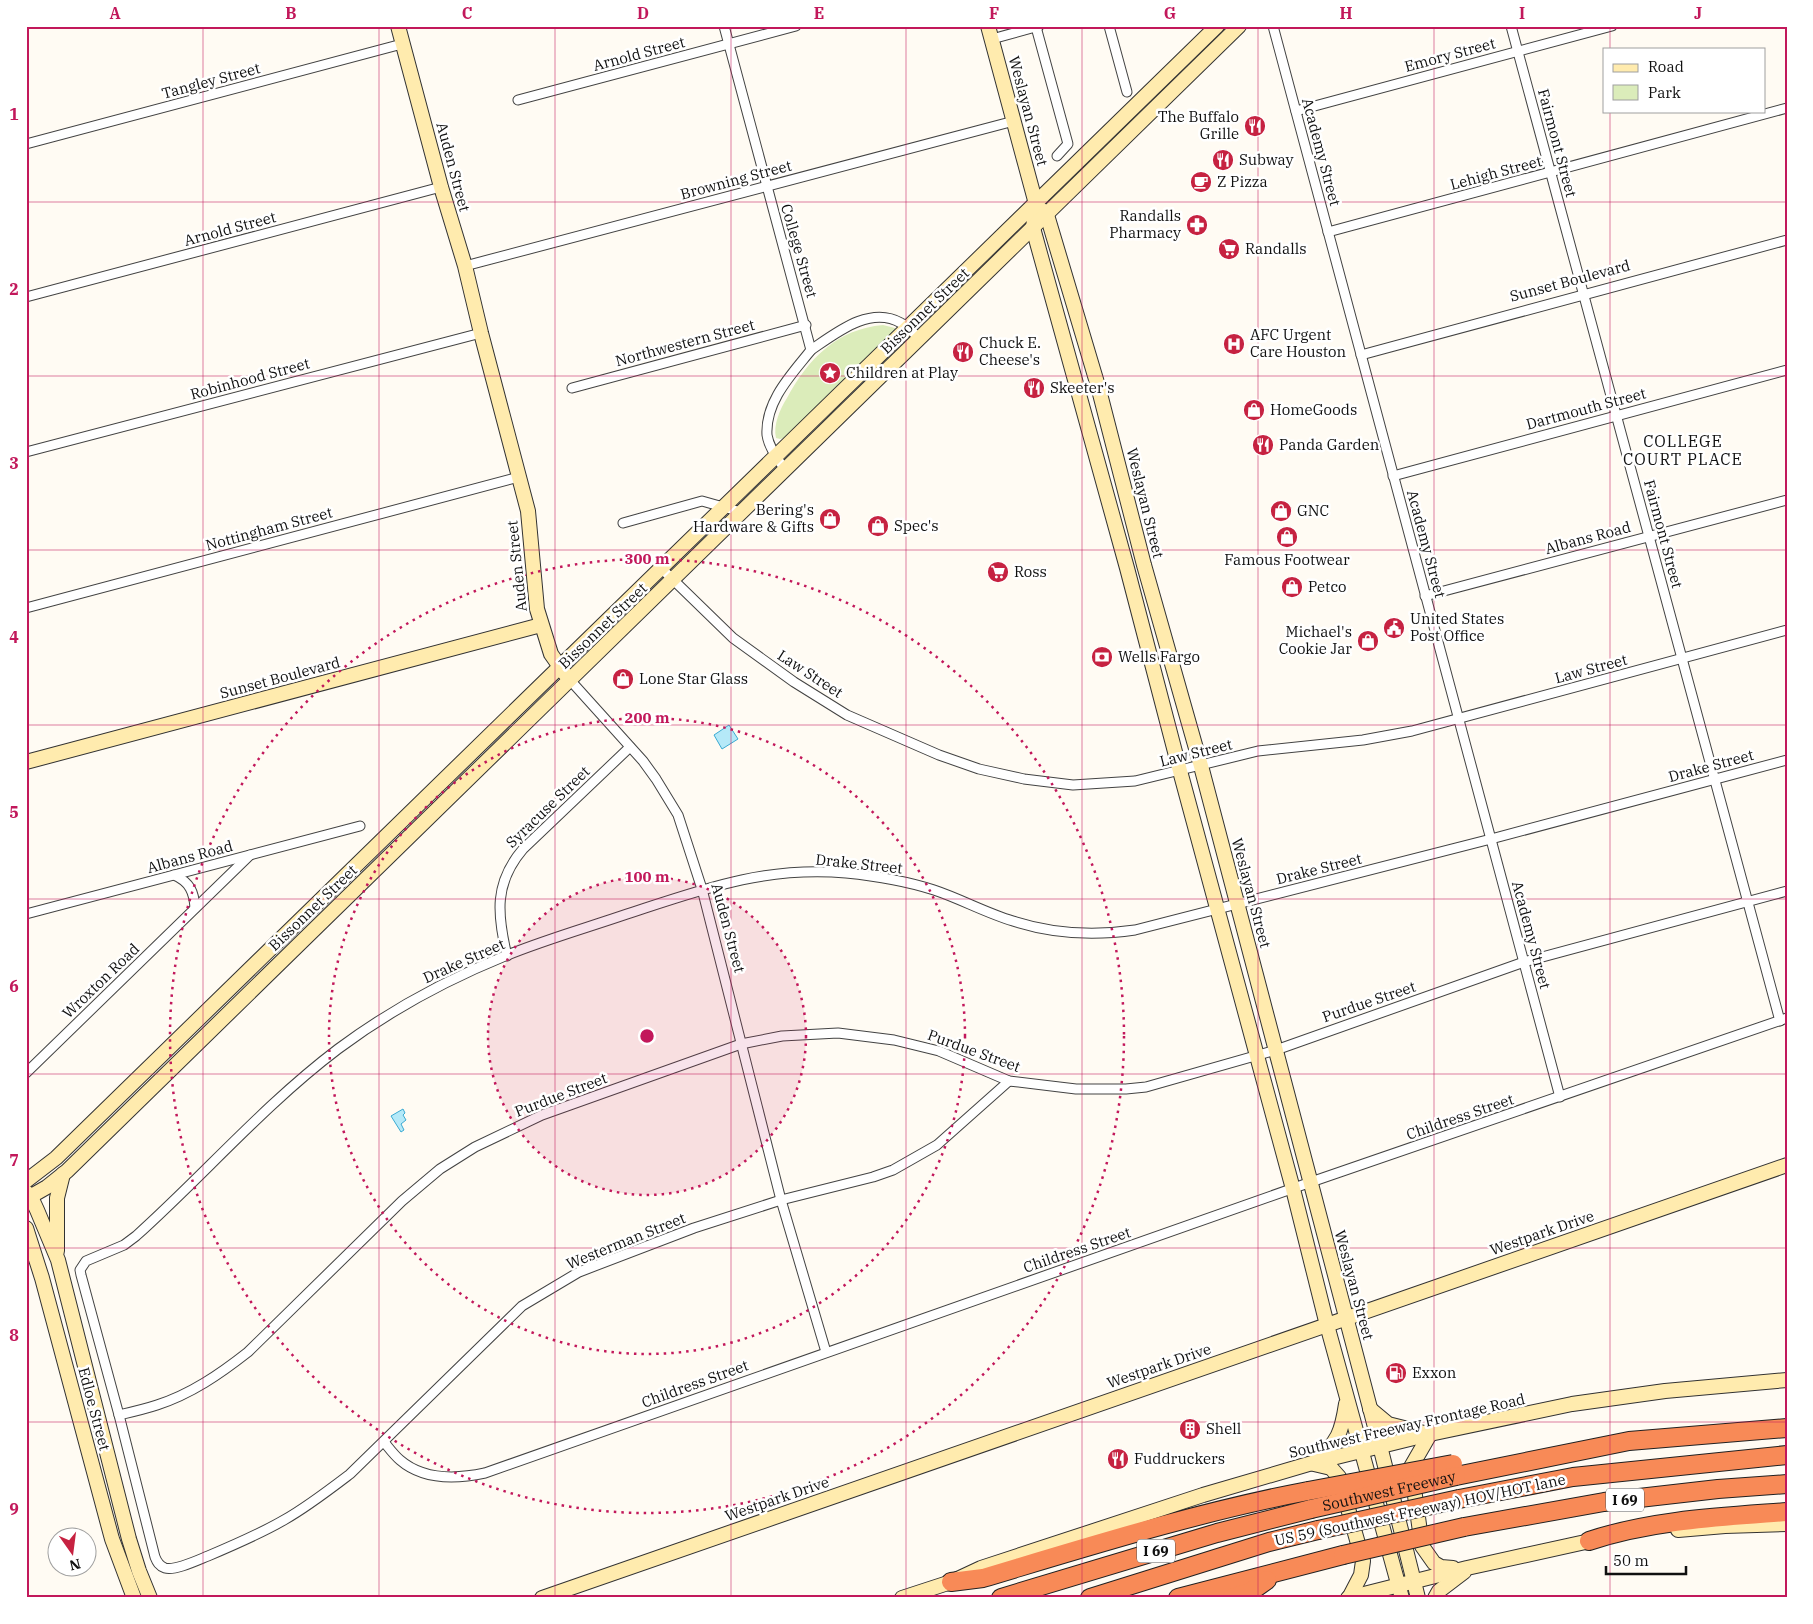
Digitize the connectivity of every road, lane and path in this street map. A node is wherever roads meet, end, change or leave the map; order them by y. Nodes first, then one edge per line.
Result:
1 (398, 26) edge
2 (724, 26) edge
3 (796, 26) edge
4 (1109, 26) edge
5 (1217, 26) edge
6 (1239, 26) edge
7 (1273, 26) edge
8 (1512, 26) edge
9 (1612, 26) edge
10 (1038, 27) edge
11 (990, 32) edge
12 (402, 44) junction
13 (729, 44) junction
14 (1518, 51) junction
15 (1127, 92) dead end
16 (518, 100) dead end
17 (1787, 108) edge
18 (1296, 111) junction
19 (1014, 121) junction
20 (26, 144) edge
21 (1057, 156) dead end
22 (1551, 172) junction
23 (767, 185) junction
24 (441, 187) junction
25 (1036, 204) junction
26 (1047, 215) junction
27 (1033, 228) junction
28 (1328, 232) junction
29 (1787, 240) edge
30 (465, 266) junction
31 (1584, 294) junction
32 (26, 298) edge
33 (806, 325) junction
34 (907, 327) junction
35 (481, 333) junction
36 (919, 339) junction
37 (811, 350) junction
38 (1361, 355) junction
39 (1787, 370) edge
40 (1098, 386) junction
41 (572, 388) dead end
42 (1078, 391) junction
43 (1617, 416) junction
44 (26, 452) edge
45 (776, 456) junction
46 (784, 470) junction
47 (1393, 476) junction
48 (519, 477) junction
49 (1787, 500) edge
50 (724, 507) junction
51 (741, 512) junction
52 (623, 523) dead end
53 (1649, 536) junction
54 (1144, 565) junction
55 (661, 568) junction
56 (1127, 568) junction
57 (672, 580) junction
58 (1426, 596) junction
59 (26, 608) edge
60 (541, 626) junction
61 (1787, 630) edge
62 (1682, 658) junction
63 (560, 666) junction
64 (570, 680) junction
65 (1458, 719) junction
66 (630, 747) junction
67 (1787, 760) edge
68 (26, 762) edge
69 (1202, 766) junction
70 (1180, 771) junction
71 (1715, 779) junction
72 (360, 826) dead end
73 (385, 837) junction
74 (1491, 839) junction
75 (397, 849) junction
76 (250, 855) junction
77 (174, 875) junction
78 (702, 889) junction
79 (1787, 891) edge
80 (1748, 901) junction
81 (1237, 904) junction
82 (195, 908) junction
83 (1218, 909) junction
84 (26, 914) edge
85 (507, 956) junction
86 (1524, 962) junction
87 (1783, 1020) edge
88 (193, 1024) junction
89 (205, 1036) junction
90 (741, 1044) junction
91 (1276, 1050) junction
92 (1257, 1055) junction
93 (26, 1073) edge
94 (1008, 1081) junction
95 (1560, 1097) junction
96 (1787, 1165) edge
97 (63, 1174) junction
98 (26, 1181) edge
99 (1311, 1182) junction
100 (1293, 1189) junction
101 (28, 1196) edge
102 (781, 1200) junction
103 (26, 1228) edge
104 (58, 1260) junction
105 (80, 1270) joint
106 (1346, 1318) junction
107 (1327, 1325) junction
108 (826, 1352) junction
109 (1787, 1380) edge
110 (1347, 1398) junction
111 (1370, 1408) junction
112 (119, 1415) junction
113 (100, 1426) junction
114 (1787, 1428) edge
115 (82, 1430) junction
116 (1430, 1434) junction
117 (384, 1442) junction
118 (1380, 1446) junction
119 (1361, 1450) junction
120 (1787, 1455) edge
121 (1312, 1463) junction
122 (1454, 1470) junction
123 (1787, 1484) edge
124 (1787, 1512) edge
125 (1787, 1524) edge
126 (112, 1539) junction
127 (1589, 1541) junction
128 (1470, 1567) junction
129 (166, 1568) joint
130 (1281, 1570) junction
131 (1414, 1580) junction
132 (951, 1582) junction
133 (1401, 1591) edge
134 (124, 1598) edge
135 (134, 1598) edge
136 (150, 1598) edge
137 (542, 1598) edge
138 (902, 1598) edge
139 (1001, 1598) edge
140 (1090, 1598) edge
141 (1178, 1598) edge
142 (1232, 1598) edge
143 (1348, 1598) edge
144 (1418, 1598) edge
145 (1436, 1598) edge

1 - 12 main road, Auden Street
2 - 13 street, College Street
3 - 13 street, Arnold Street
4 - 15 street
5 - 25 main road, Bissonnet Street
6 - 26 main road, Bissonnet Street
7 - 18 street, Academy Street
8 - 14 street, Fairmont Street
9 - 14 street, Emory Street
10 - 11 street
10 - 21 street
11 - 19 main road, Weslayan Street
12 - 20 street, Tangley Street
12 - 24 main road, Auden Street
13 - 16 street, Arnold Street
13 - 23 street, College Street
14 - 18 street, Emory Street
14 - 22 street, Fairmont Street
17 - 22 street, Lehigh Street
18 - 28 street, Academy Street
19 - 23 street, Browning Street
19 - 25 main road, Weslayan Street
22 - 28 street, Lehigh Street
22 - 31 street, Fairmont Street
23 - 30 street, Browning Street
23 - 33 street, College Street
24 - 30 main road, Auden Street
24 - 32 street, Arnold Street
25 - 26 main road, Weslayan Street
25 - 27 main road, Weslayan Street
25 - 34 main road, Bissonnet Street
26 - 27 main road, Bissonnet Street
26 - 40 main road, Weslayan Street
27 - 36 main road, Bissonnet Street
27 - 42 main road, Weslayan Street
28 - 38 street, Academy Street
29 - 31 street, Sunset Boulevard
30 - 35 main road, Auden Street
31 - 38 street, Sunset Boulevard
31 - 43 street, Fairmont Street
33 - 37 street, College Street
33 - 41 street, Northwestern Street
34 - 36 street
34 - 37 street
34 - 45 main road, Bissonnet Street
35 - 44 street, Robinhood Street
35 - 48 main road, Auden Street
36 - 46 main road, Bissonnet Street
37 - 45 street
38 - 47 street, Academy Street
39 - 43 street, Dartmouth Street
40 - 42 main road
40 - 54 main road, Weslayan Street
42 - 56 main road, Weslayan Street
43 - 47 street, Dartmouth Street
43 - 53 street, Fairmont Street
45 - 46 street
45 - 50 main road, Bissonnet Street
46 - 51 main road, Bissonnet Street
47 - 58 street, Academy Street
48 - 59 street, Nottingham Street
48 - 60 main road, Auden Street
49 - 53 street, Albans Road
50 - 51 street
50 - 52 street
50 - 55 main road, Bissonnet Street
51 - 57 main road, Bissonnet Street
53 - 58 street, Albans Road
53 - 62 street, Fairmont Street
54 - 56 main road
54 - 69 main road, Weslayan Street
55 - 57 street, Law Street
55 - 63 main road, Bissonnet Street
56 - 70 main road, Weslayan Street
57 - 64 main road, Bissonnet Street
57 - 70 street, Law Street
58 - 65 street, Academy Street
60 - 63 main road, Auden Street
60 - 68 main road, Sunset Boulevard
61 - 62 street, Law Street
62 - 65 street, Law Street
62 - 71 street, Fairmont Street
63 - 64 main road, Auden Street
63 - 73 main road, Bissonnet Street
64 - 66 street, Auden Street
64 - 75 main road, Bissonnet Street
65 - 69 street, Law Street
65 - 74 street, Academy Street
66 - 78 street, Auden Street
66 - 85 street, Syracuse Street
67 - 71 street, Drake Street
69 - 70 street, Law Street
69 - 81 main road, Weslayan Street
70 - 83 main road, Weslayan Street
71 - 74 street, Drake Street
71 - 80 street, Fairmont Street
72 - 76 street, Albans Road
73 - 75 main road
73 - 88 main road, Bissonnet Street
74 - 81 street, Drake Street
74 - 86 street, Academy Street
75 - 89 main road, Bissonnet Street
76 - 77 street, Albans Road
76 - 82 street, Wroxton Road
77 - 82 street
77 - 84 street, Albans Road
78 - 83 street, Drake Street
78 - 85 street, Drake Street
78 - 90 street, Auden Street
79 - 80 street, Purdue Street
80 - 86 street, Purdue Street
80 - 87 street, Fairmont Street
81 - 83 street, Drake Street
81 - 91 main road, Weslayan Street
82 - 93 street, Wroxton Road
83 - 92 main road, Weslayan Street
85 - 105 street, Drake Street
86 - 91 street, Purdue Street
86 - 95 street, Academy Street
87 - 95 street, Childress Street
88 - 89 main road
88 - 98 main road, Bissonnet Street
89 - 97 main road, Bissonnet Street
90 - 94 street, Purdue Street
90 - 102 street, Auden Street
90 - 112 street, Purdue Street
91 - 92 street, Purdue Street
91 - 99 main road, Weslayan Street
92 - 94 street, Purdue Street
92 - 100 main road, Weslayan Street
94 - 102 street, Westerman Street
95 - 99 street, Childress Street
96 - 106 main road, Westpark Drive
97 - 101 main road, Bissonnet Street
97 - 104 main road, Edloe Street
99 - 100 street, Childress Street
99 - 106 main road, Weslayan Street
100 - 107 main road, Weslayan Street
100 - 108 street, Childress Street
101 - 104 main road, Edloe Street
102 - 108 street, Auden Street
102 - 117 street, Westerman Street
103 - 115 main road, Edloe Street
104 - 113 main road, Edloe Street
105 - 112 street, Edloe Street
106 - 107 main road, Westpark Drive
106 - 111 main road, Weslayan Street
107 - 110 main road, Weslayan Street
107 - 137 main road, Westpark Drive
108 - 117 street, Childress Street
109 - 116 main road, Southwest Freeway Frontage Road
110 - 119 main road, Weslayan Street
110 - 121 main road
111 - 116 main road
111 - 118 main road, Weslayan Street
112 - 129 street, Edloe Street
113 - 115 main road
113 - 136 main road, Edloe Street
114 - 122 highway
115 - 126 main road, Edloe Street
116 - 118 main road, Southwest Freeway Frontage Road
116 - 128 main road
117 - 129 street, Westerman Street
118 - 119 main road, Southwest Freeway Frontage Road
118 - 131 main road, Weslayan Street
119 - 121 main road, Southwest Freeway Frontage Road
119 - 133 main road, Weslayan Street
120 - 140 highway, US 59 (Southwest Freeway) HOV/HOT lane, bridge
121 - 132 main road, Southwest Freeway Frontage Road
121 - 143 main road
122 - 132 highway, bridge
122 - 139 highway, Southwest Freeway / I 69, bridge
123 - 130 highway, I 69, bridge
124 - 127 highway
125 - 127 main road
126 - 134 main road
126 - 135 main road, Edloe Street
127 - 128 main road
128 - 131 main road
128 - 145 main road
130 - 141 highway, I 69
130 - 142 highway
131 - 133 main road
131 - 144 main road, Weslayan Street
132 - 138 main road, Southwest Freeway Frontage Road
133 - 143 main road

